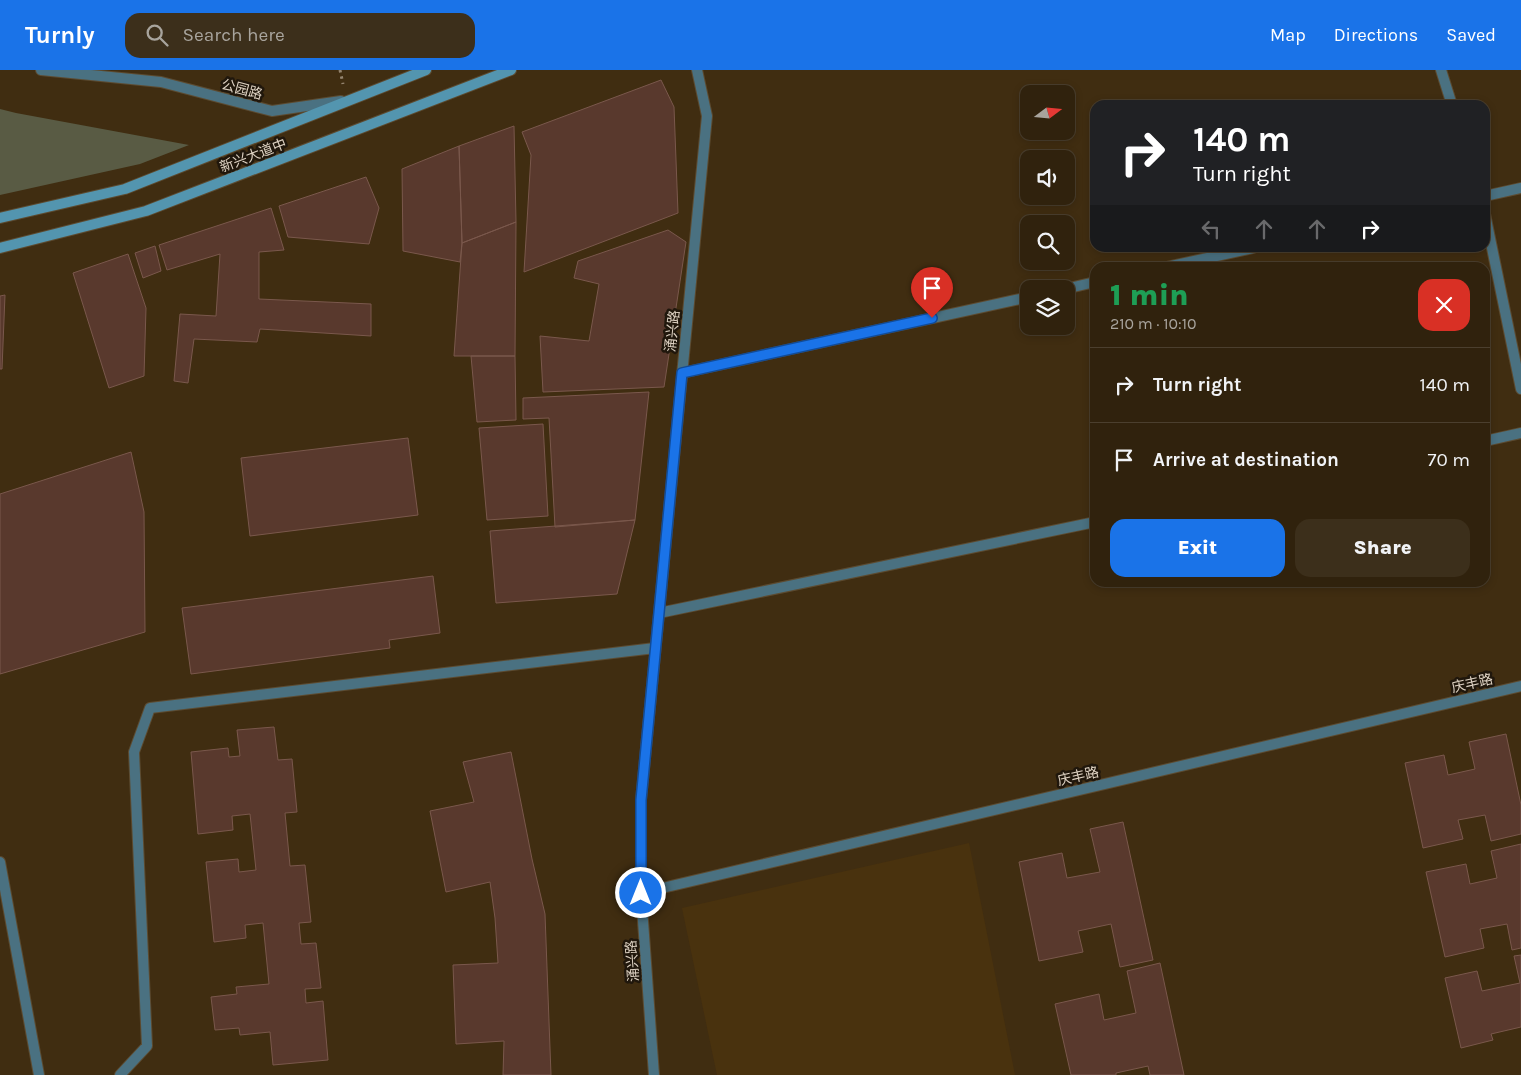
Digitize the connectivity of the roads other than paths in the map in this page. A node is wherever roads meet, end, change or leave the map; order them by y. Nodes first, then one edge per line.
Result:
1 (41, 70) edge
2 (426, 70) edge
3 (511, 70) edge
4 (697, 70) edge
5 (1441, 70) edge
6 (347, 100) junction
7 (1450, 100) edge
8 (1521, 188) edge
9 (1490, 195) edge
10 (0, 218) edge
11 (1490, 238) edge
12 (0, 248) edge
13 (1235, 252) edge
14 (1189, 262) edge
15 (1090, 283) edge
16 (1075, 287) edge
17 (1020, 299) edge
18 (682, 373) junction
19 (1521, 389) edge
20 (1521, 433) edge
21 (1490, 440) edge
22 (1090, 523) edge
23 (658, 613) junction
24 (656, 648) junction
25 (1521, 686) edge
26 (0, 862) edge
27 (641, 893) junction
28 (39, 1075) edge
29 (120, 1075) edge
30 (654, 1075) edge

1 - 6 street, 公园路
2 - 6 main road, 新兴大道中
3 - 12 main road, 新兴大道中
4 - 18 street, 涌兴路
5 - 7 street
6 - 10 main road, 新兴大道中
8 - 9 street
11 - 19 street
13 - 14 street
15 - 16 street
17 - 18 street
18 - 23 street, 涌兴路
20 - 21 street
22 - 23 street
23 - 24 street, 涌兴路
24 - 27 street, 涌兴路
24 - 29 street
25 - 27 street, 庆丰路
26 - 28 street
27 - 30 street, 涌兴路

